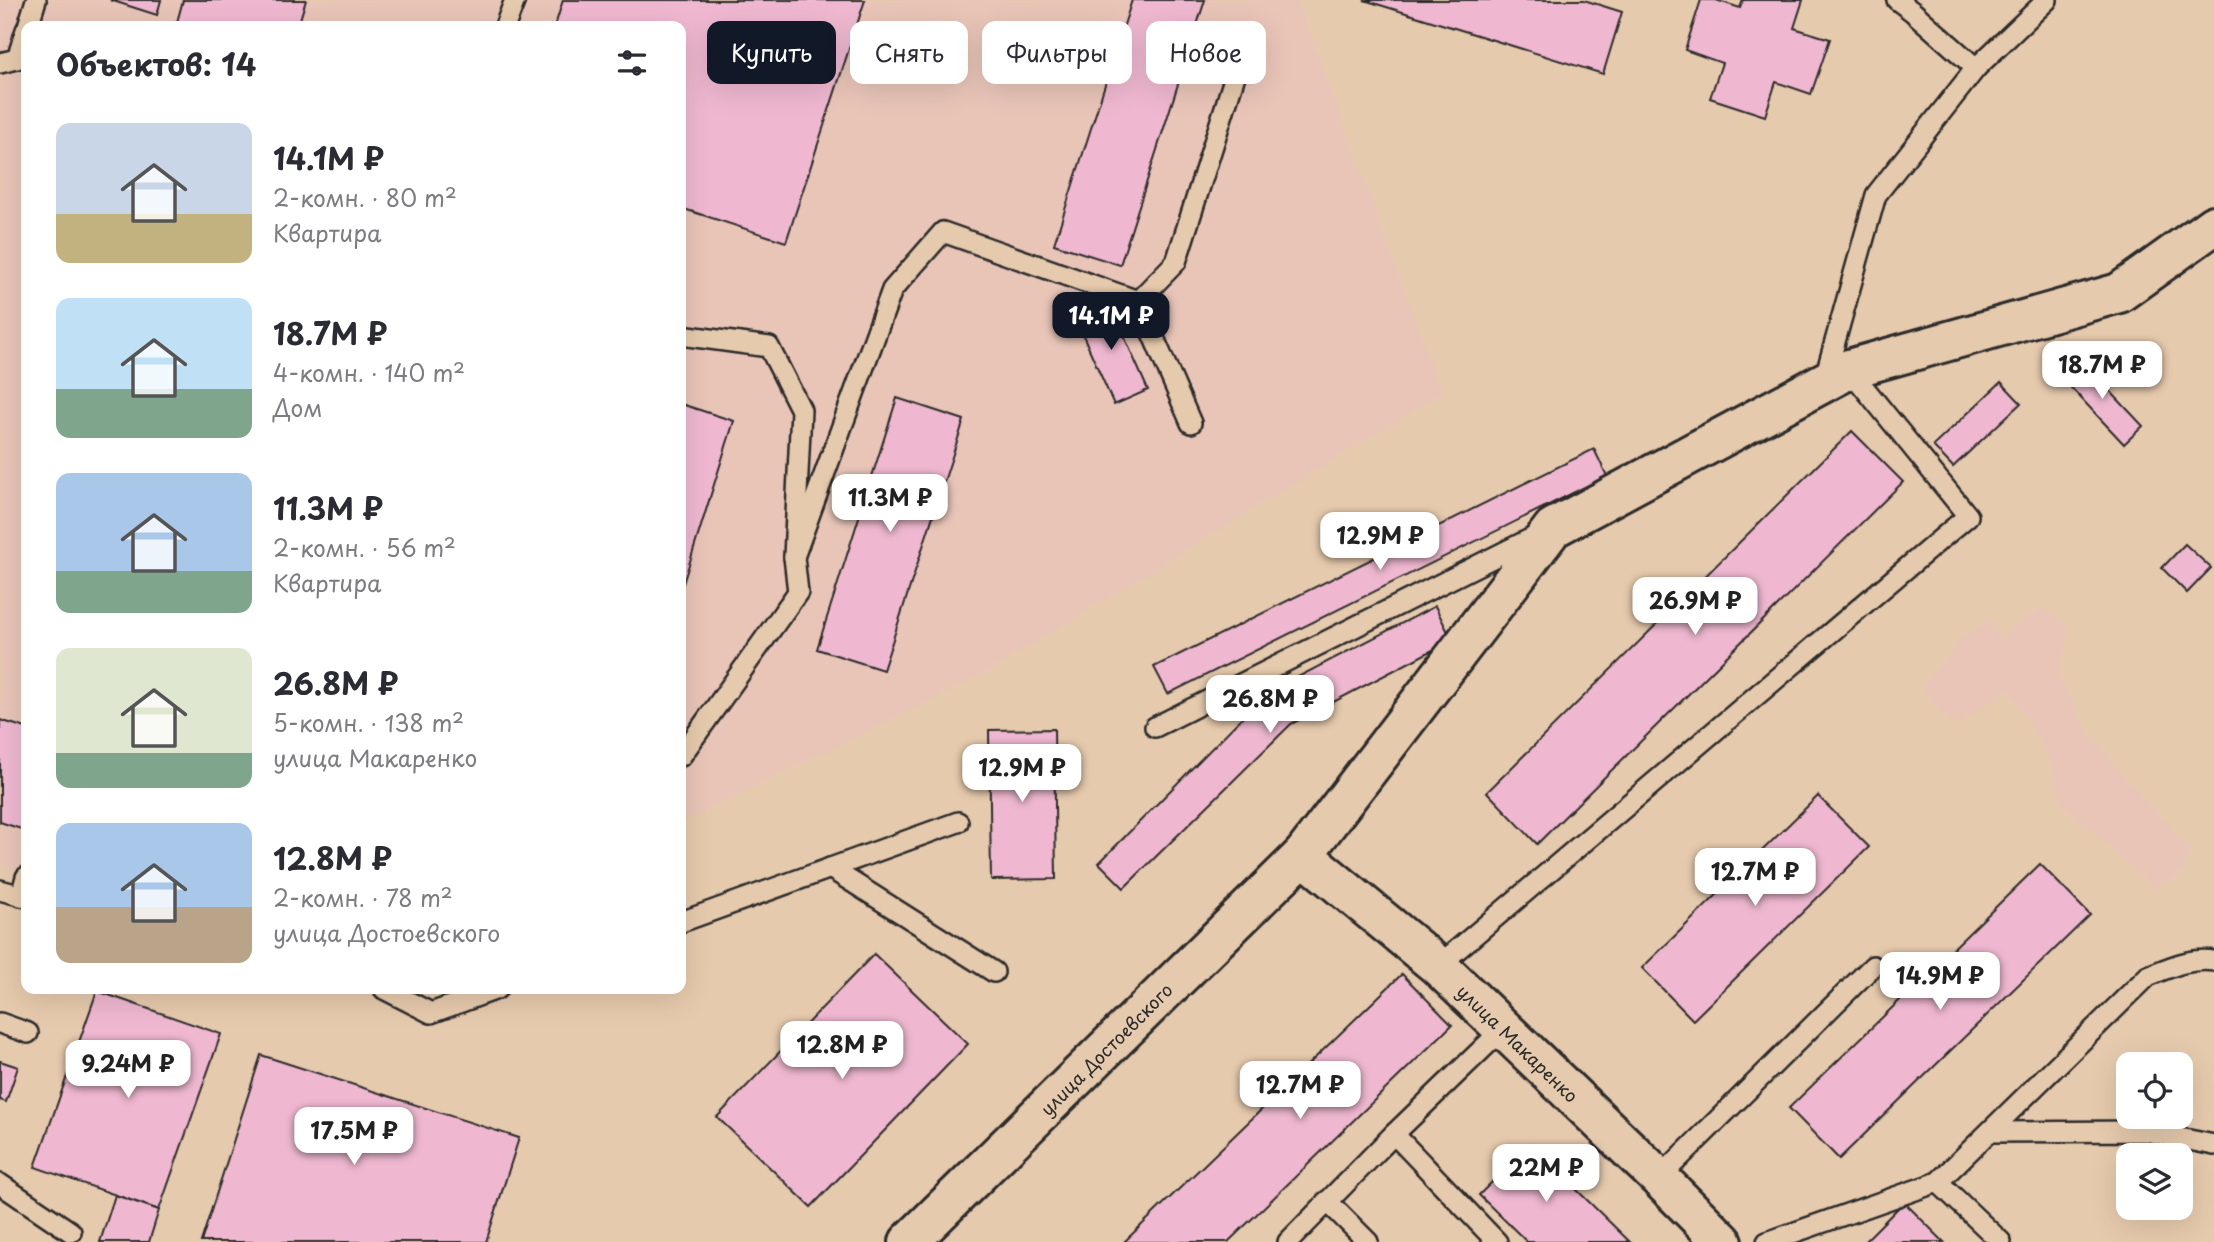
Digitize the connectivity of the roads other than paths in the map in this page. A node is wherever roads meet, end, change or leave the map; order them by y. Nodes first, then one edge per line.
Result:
1 (36, 0) edge
2 (514, 0) edge
3 (1897, 0) edge
4 (2047, 0) edge
5 (29, 21) edge
6 (507, 21) edge
7 (21, 47) edge
8 (0, 63) edge
9 (1976, 68) junction
10 (1232, 84) edge
11 (2214, 225) edge
12 (1138, 301) junction
13 (686, 336) edge
14 (1837, 375) junction
15 (1191, 423) dead end
16 (1553, 527) junction
17 (794, 557) junction
18 (1155, 727) dead end
19 (686, 749) edge
20 (958, 822) dead end
21 (1303, 856) junction
22 (831, 868) junction
23 (0, 890) edge
24 (21, 890) edge
25 (686, 920) edge
26 (2214, 961) edge
27 (1438, 966) junction
28 (1873, 966) dead end
29 (993, 972) dead end
30 (394, 994) edge
31 (483, 994) edge
32 (0, 1023) edge
33 (1503, 1029) junction
34 (28, 1033) dead end
35 (1990, 1132) junction
36 (1394, 1134) junction
37 (2214, 1145) edge
38 (1659, 1178) junction
39 (1938, 1182) junction
40 (0, 1184) edge
41 (1328, 1201) junction
42 (71, 1232) dead end
43 (909, 1242) edge
44 (1288, 1242) edge
45 (1368, 1242) edge
46 (1497, 1242) edge
47 (1723, 1242) edge
48 (1767, 1242) edge
49 (2001, 1242) edge

1 - 5 lane
2 - 6 lane
3 - 9 lane
4 - 9 lane
7 - 8 lane
9 - 14 lane
10 - 12 lane
11 - 14 street
12 - 15 lane
12 - 17 lane
13 - 17 lane
14 - 16 street
14 - 27 lane
16 - 18 lane
16 - 21 street, улица Достоевского
17 - 19 lane
20 - 22 lane
21 - 27 street, улица Макаренко
21 - 43 street, улица Достоевского
22 - 25 lane
22 - 29 lane
23 - 24 lane
26 - 35 lane
27 - 33 street, улица Макаренко
28 - 38 lane
30 - 31 lane
32 - 34 lane
33 - 36 lane
33 - 38 street, улица Макаренко
35 - 37 lane
35 - 39 lane
36 - 41 lane
36 - 46 lane
38 - 47 street, улица Макаренко
39 - 48 lane
39 - 49 lane
40 - 42 lane
41 - 44 lane
41 - 45 lane

